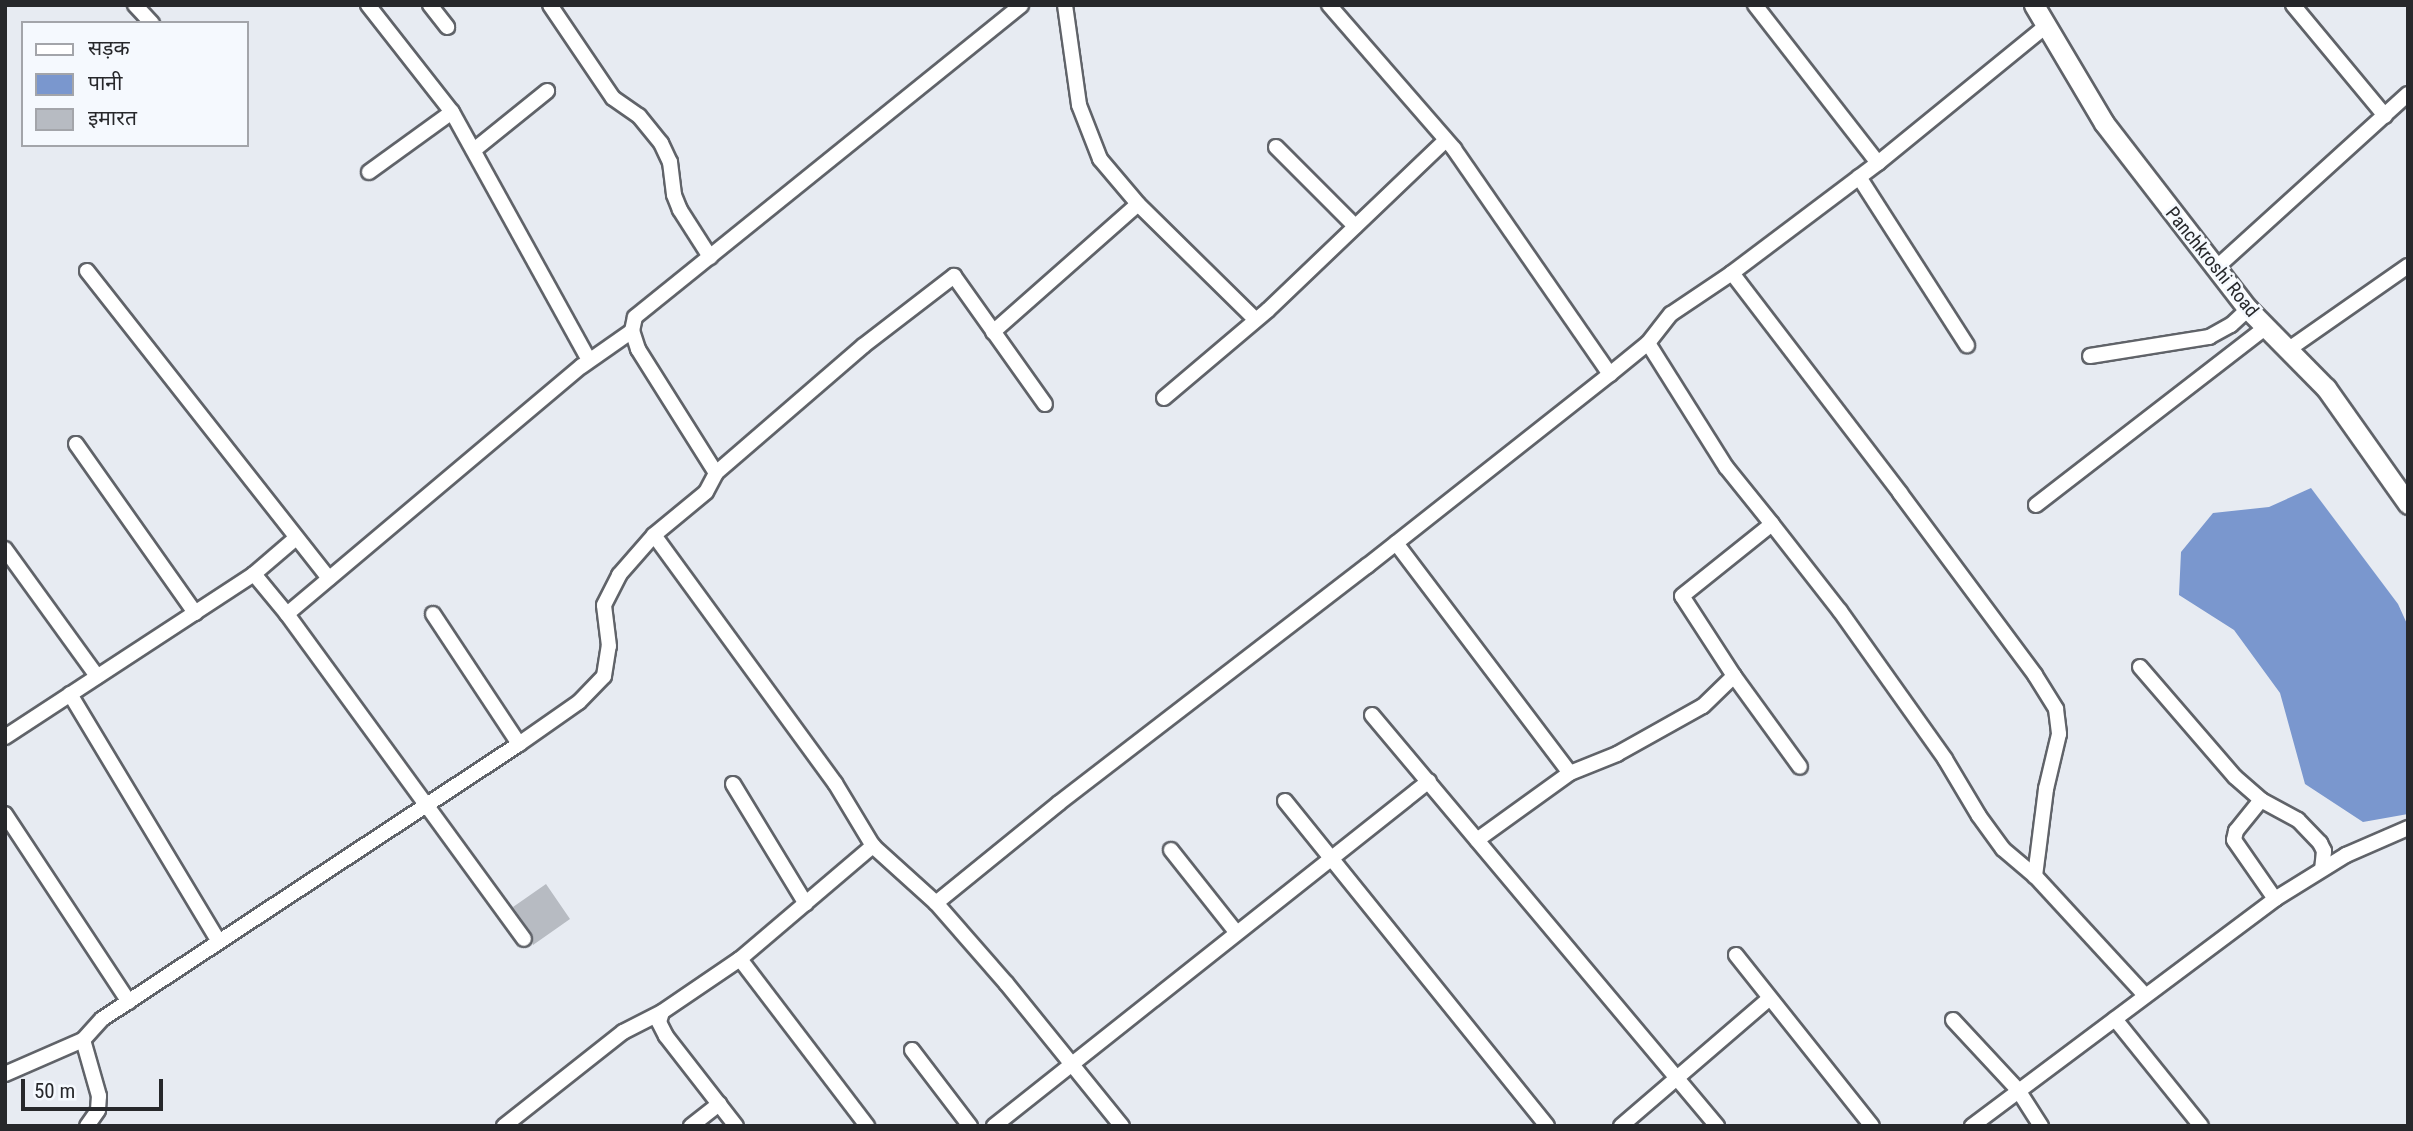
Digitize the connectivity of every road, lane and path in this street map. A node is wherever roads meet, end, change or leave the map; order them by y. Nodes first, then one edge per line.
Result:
1 (135, 5) edge
2 (368, 5) edge
3 (429, 5) edge
4 (550, 5) edge
5 (1021, 5) edge
6 (1065, 5) edge
7 (1329, 5) edge
8 (1755, 5) edge
9 (2034, 5) edge
10 (2293, 5) edge
11 (150, 21) edge
12 (2046, 26) junction
13 (447, 27) dead end
14 (547, 91) dead end
15 (2408, 94) edge
16 (452, 112) junction
17 (2385, 116) junction
18 (1446, 140) junction
19 (1276, 148) dead end
20 (474, 150) junction
21 (1878, 163) junction
22 (369, 172) dead end
23 (1858, 177) junction
24 (1138, 204) junction
25 (1355, 226) junction
26 (710, 257) junction
27 (2216, 268) junction
28 (87, 271) dead end
29 (2406, 271) edge
30 (1732, 272) junction
31 (2248, 309) junction
32 (1256, 320) junction
33 (2265, 328) junction
34 (632, 331) junction
35 (993, 332) junction
36 (1648, 343) junction
37 (1967, 345) dead end
38 (2289, 349) junction
39 (2090, 356) dead end
40 (589, 360) junction
41 (1610, 374) junction
42 (1164, 398) dead end
43 (1045, 404) dead end
44 (76, 444) dead end
45 (716, 473) junction
46 (2408, 504) edge
47 (2036, 505) dead end
48 (1772, 524) junction
49 (654, 535) junction
50 (296, 538) junction
51 (1396, 543) junction
52 (8, 558) edge
53 (254, 574) junction
54 (329, 578) junction
55 (195, 613) junction
56 (287, 614) junction
57 (433, 614) dead end
58 (2140, 667) dead end
59 (1734, 676) junction
60 (97, 677) junction
61 (70, 694) junction
62 (1372, 715) dead end
63 (5, 737) edge
64 (519, 744) junction
65 (1800, 767) dead end
66 (1570, 773) junction
67 (1429, 781) junction
68 (733, 784) dead end
69 (2261, 800) junction
70 (1285, 802) dead end
71 (428, 806) junction
72 (5, 814) edge
73 (2408, 828) edge
74 (1477, 840) junction
75 (873, 846) junction
76 (1171, 850) dead end
77 (1330, 856) junction
78 (2322, 869) junction
79 (2035, 876) junction
80 (2275, 899) junction
81 (936, 903) junction
82 (806, 904) junction
83 (1236, 932) junction
84 (524, 939) dead end
85 (219, 942) junction
86 (1735, 955) dead end
87 (740, 959) junction
88 (2144, 995) junction
89 (1770, 998) junction
90 (129, 1002) junction
91 (662, 1012) junction
92 (2115, 1018) junction
93 (1953, 1020) dead end
94 (83, 1040) junction
95 (912, 1051) dead end
96 (1072, 1064) junction
97 (5, 1074) edge
98 (1678, 1079) junction
99 (2018, 1090) junction
100 (719, 1104) junction
101 (87, 1126) edge
102 (504, 1126) edge
103 (691, 1126) edge
104 (736, 1126) edge
105 (867, 1126) edge
106 (970, 1126) edge
107 (994, 1126) edge
108 (1122, 1126) edge
109 (1547, 1126) edge
110 (1621, 1126) edge
111 (1717, 1126) edge
112 (1872, 1126) edge
113 (1972, 1126) edge
114 (2041, 1126) edge
115 (2201, 1126) edge

1 - 11 street
2 - 16 street
3 - 13 street
4 - 26 street
5 - 26 street
6 - 24 street
7 - 18 street
8 - 21 street
9 - 12 street, Panchkroshi Road
10 - 17 street
12 - 21 street
12 - 27 street, Panchkroshi Road
14 - 20 street
15 - 17 street
16 - 20 street
16 - 22 street
17 - 27 street
18 - 25 street
18 - 41 street
19 - 25 street
20 - 40 street
21 - 23 street
23 - 30 street
23 - 37 street
24 - 32 street
24 - 35 street
25 - 32 street
26 - 34 street
27 - 31 street, Panchkroshi Road
28 - 50 street
29 - 38 street
30 - 36 street
30 - 79 street
31 - 33 street, Panchkroshi Road
31 - 39 street
32 - 42 street
33 - 38 street, Panchkroshi Road
33 - 47 street
34 - 40 street
34 - 45 street
35 - 43 street
35 - 45 street
36 - 41 street
36 - 48 street
38 - 46 street, Panchkroshi Road
40 - 54 street
41 - 51 street
44 - 55 street
45 - 49 street
48 - 59 street
48 - 79 street
49 - 64 street
49 - 75 street
50 - 53 street
50 - 54 street
51 - 66 street
51 - 81 street
52 - 60 street
53 - 55 street
53 - 56 street
54 - 56 street
55 - 60 street
56 - 71 street
57 - 64 street
58 - 69 street
59 - 65 street
59 - 66 street
60 - 61 street
61 - 63 street
61 - 85 street
62 - 67 street
64 - 71 street
66 - 74 street
67 - 74 street
67 - 77 street
68 - 82 street
69 - 78 street
69 - 80 street
70 - 77 street
71 - 84 street
71 - 85 street
72 - 90 street
73 - 78 street
74 - 98 street
75 - 81 street
75 - 82 street
76 - 83 street
77 - 83 street
77 - 109 street
78 - 80 street
79 - 88 street
80 - 88 street
81 - 96 street
82 - 87 street
83 - 96 street
85 - 90 street
86 - 89 street
87 - 91 street
87 - 105 street
88 - 92 street
89 - 98 street
89 - 112 street
90 - 94 street
91 - 100 street
91 - 102 street
92 - 99 street
92 - 115 street
93 - 99 street
94 - 97 street
94 - 101 street
95 - 106 street
96 - 107 street
96 - 108 street
98 - 110 street
98 - 111 street
99 - 113 street
99 - 114 street
100 - 103 street
100 - 104 street

